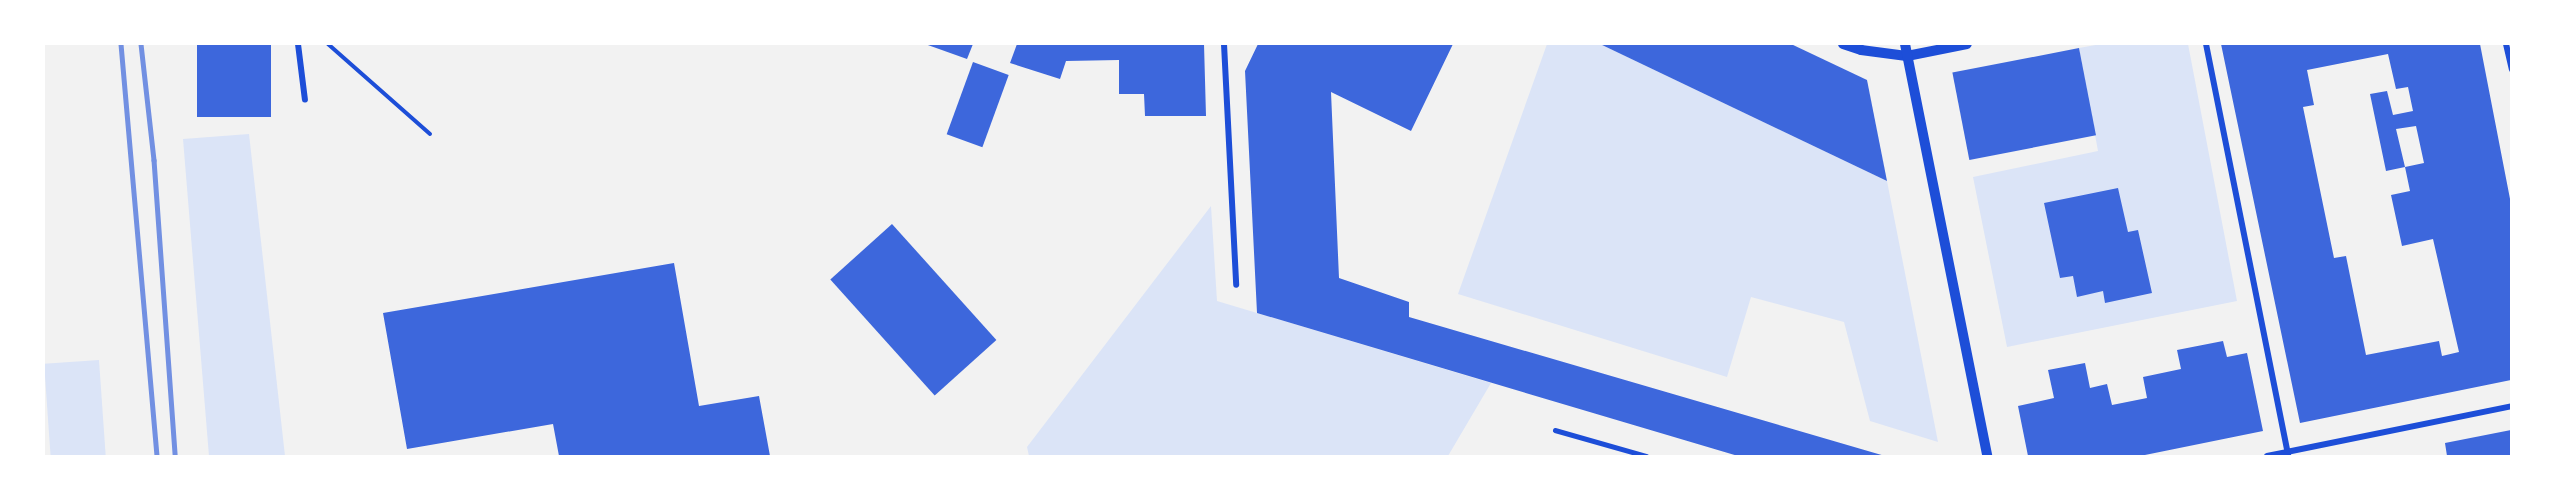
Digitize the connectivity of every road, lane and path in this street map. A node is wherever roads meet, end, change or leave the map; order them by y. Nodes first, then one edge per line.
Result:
1 (298, 44) edge
2 (328, 44) edge
3 (1224, 44) edge
4 (1844, 44) edge
5 (1905, 44) edge
6 (1967, 44) edge
7 (2206, 44) edge
8 (2506, 44) edge
9 (1907, 56) junction
10 (2511, 69) edge
11 (305, 100) dead end
12 (430, 134) dead end
13 (1236, 285) dead end
14 (2511, 406) edge
15 (1555, 430) dead end
16 (2288, 454) edge
17 (1646, 456) edge
18 (1987, 456) edge
19 (2267, 456) edge

1 - 11 street
2 - 12 path
3 - 13 street
4 - 9 street
5 - 9 street
6 - 9 street
7 - 16 street
8 - 10 street
9 - 18 street
14 - 16 street
15 - 17 lane
16 - 19 street

